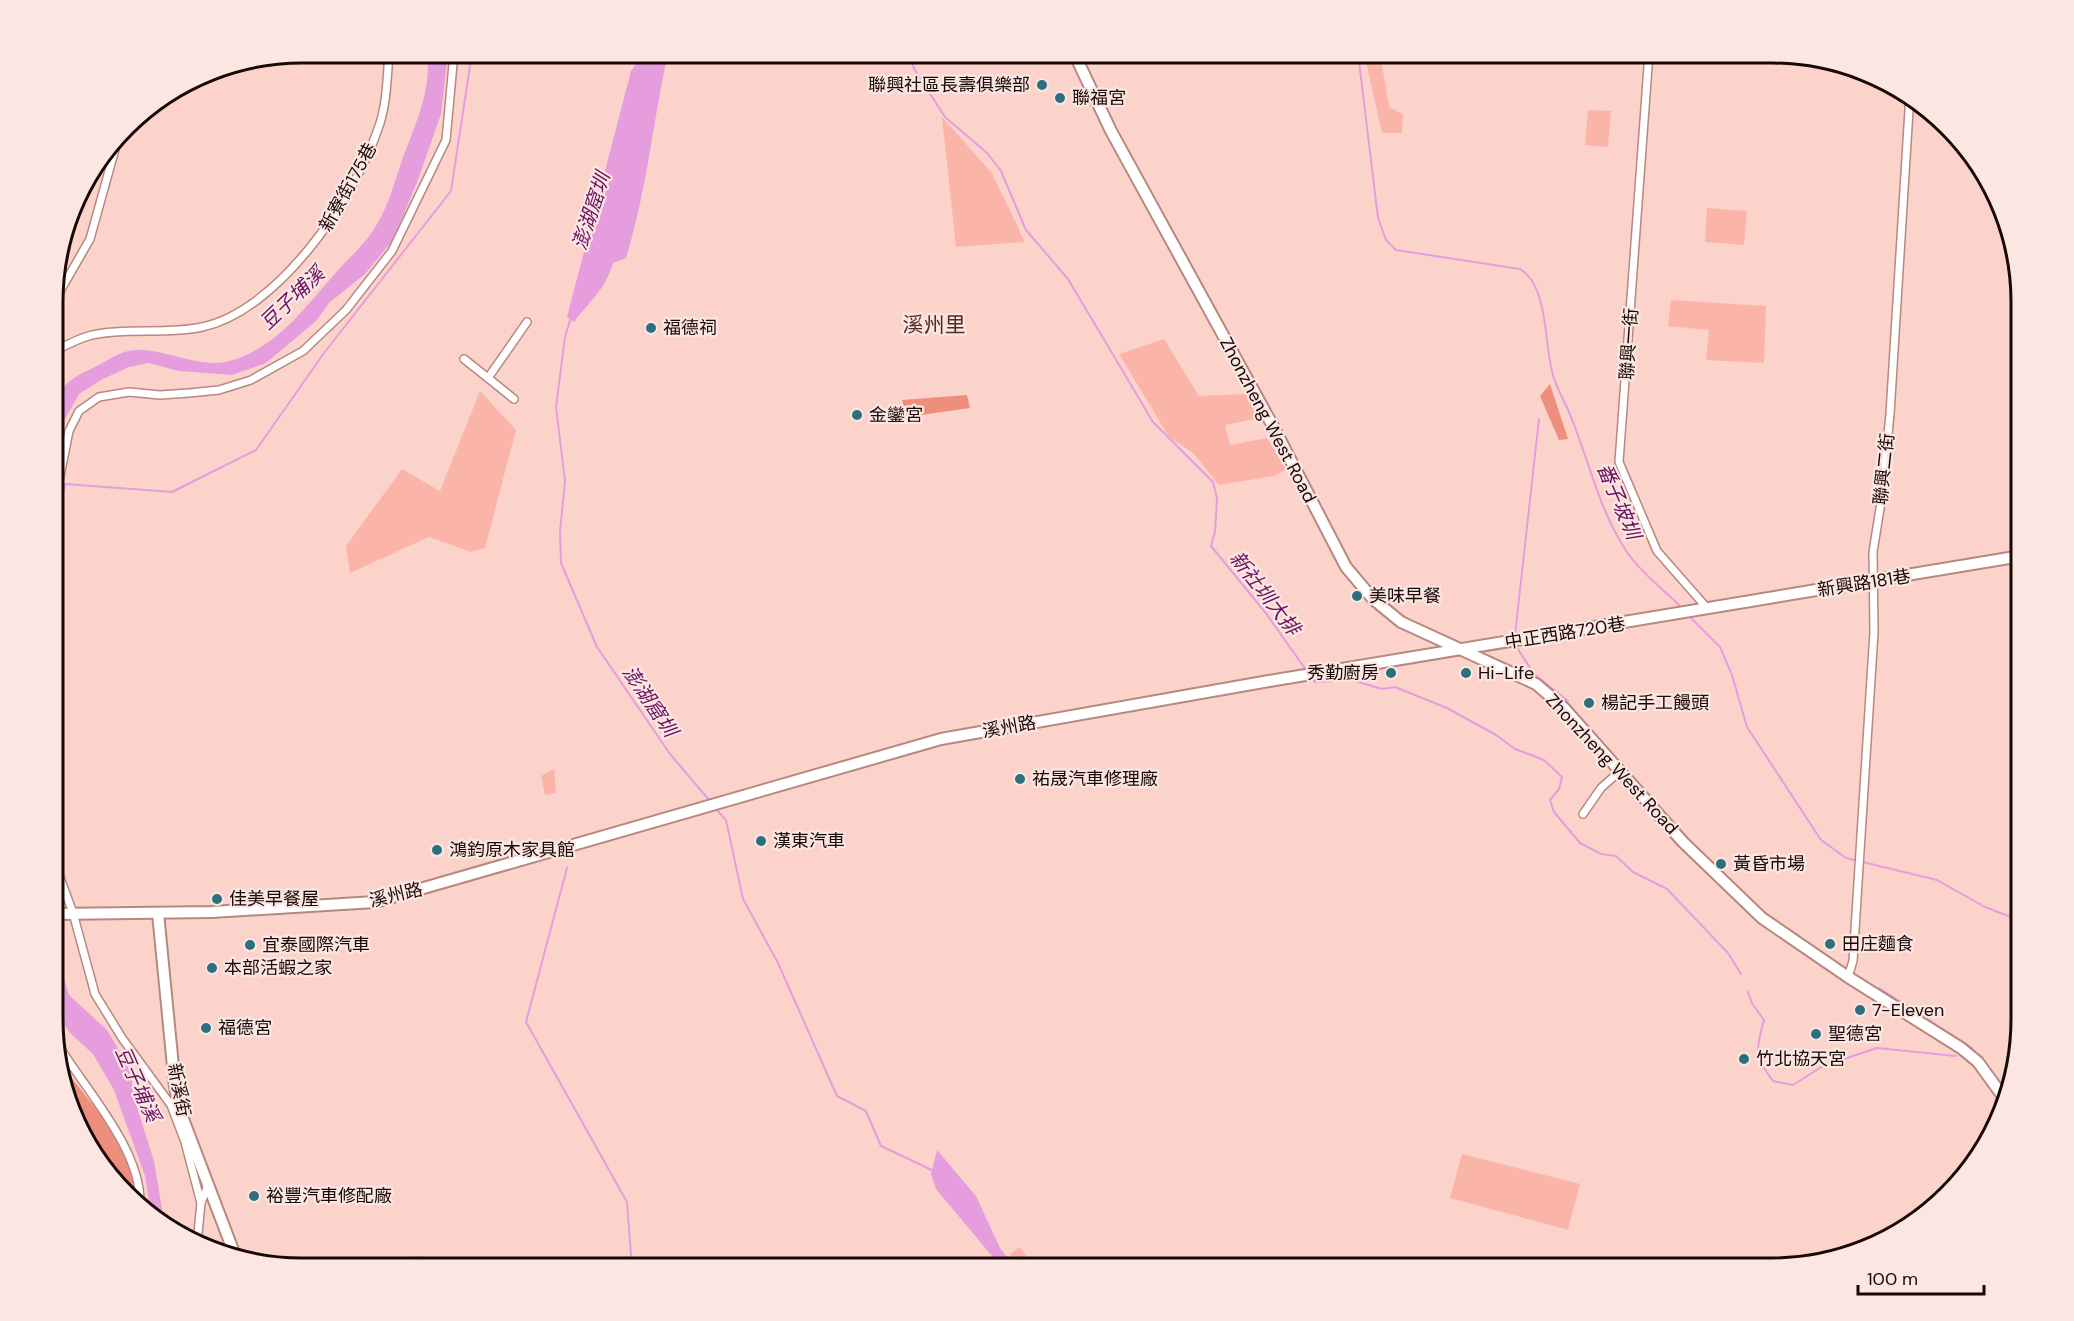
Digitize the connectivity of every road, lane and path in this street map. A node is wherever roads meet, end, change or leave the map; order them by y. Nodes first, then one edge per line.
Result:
1 (388, 63) edge
2 (453, 63) edge
3 (1079, 63) edge
4 (1648, 63) edge
5 (1909, 106) edge
6 (113, 155) edge
7 (64, 286) edge
8 (527, 322) dead end
9 (63, 348) edge
10 (464, 359) dead end
11 (488, 378) junction
12 (514, 399) dead end
13 (63, 461) edge
14 (2011, 558) edge
15 (1875, 581) junction
16 (1707, 608) junction
17 (1670, 616) joint
18 (1461, 650) junction
19 (1620, 771) junction
20 (1583, 814) dead end
21 (63, 886) edge
22 (73, 913) junction
23 (158, 913) junction
24 (63, 914) edge
25 (1848, 977) junction
26 (67, 1060) edge
27 (1999, 1092) edge
28 (175, 1108) junction
29 (208, 1185) junction
30 (138, 1193) edge
31 (201, 1203) junction
32 (198, 1234) edge
33 (232, 1247) edge

1 - 9 street, 新寮街175巷
2 - 13 street
3 - 18 street, Zhonzheng West Road
4 - 16 street, 聯興一街
5 - 15 street, 聯興二街
6 - 7 street
8 - 11 street
10 - 11 street
11 - 12 street
14 - 15 street, 新興路181巷
15 - 16 street, 新興路181巷
15 - 25 street, 聯興二街
16 - 17 street, 新興路181巷
17 - 18 street, 中正西路720巷
18 - 19 street, Zhonzheng West Road
18 - 23 street, 溪州路
19 - 20 street
19 - 25 street, Zhonzheng West Road
21 - 22 street
22 - 23 street, 溪州路
22 - 24 street, 溪州路
22 - 28 street
23 - 28 street, 新溪街
25 - 27 street, Zhonzheng West Road
26 - 30 street
28 - 29 street, 新溪街
28 - 31 street
29 - 31 street
29 - 33 street, 新溪街
31 - 32 street

